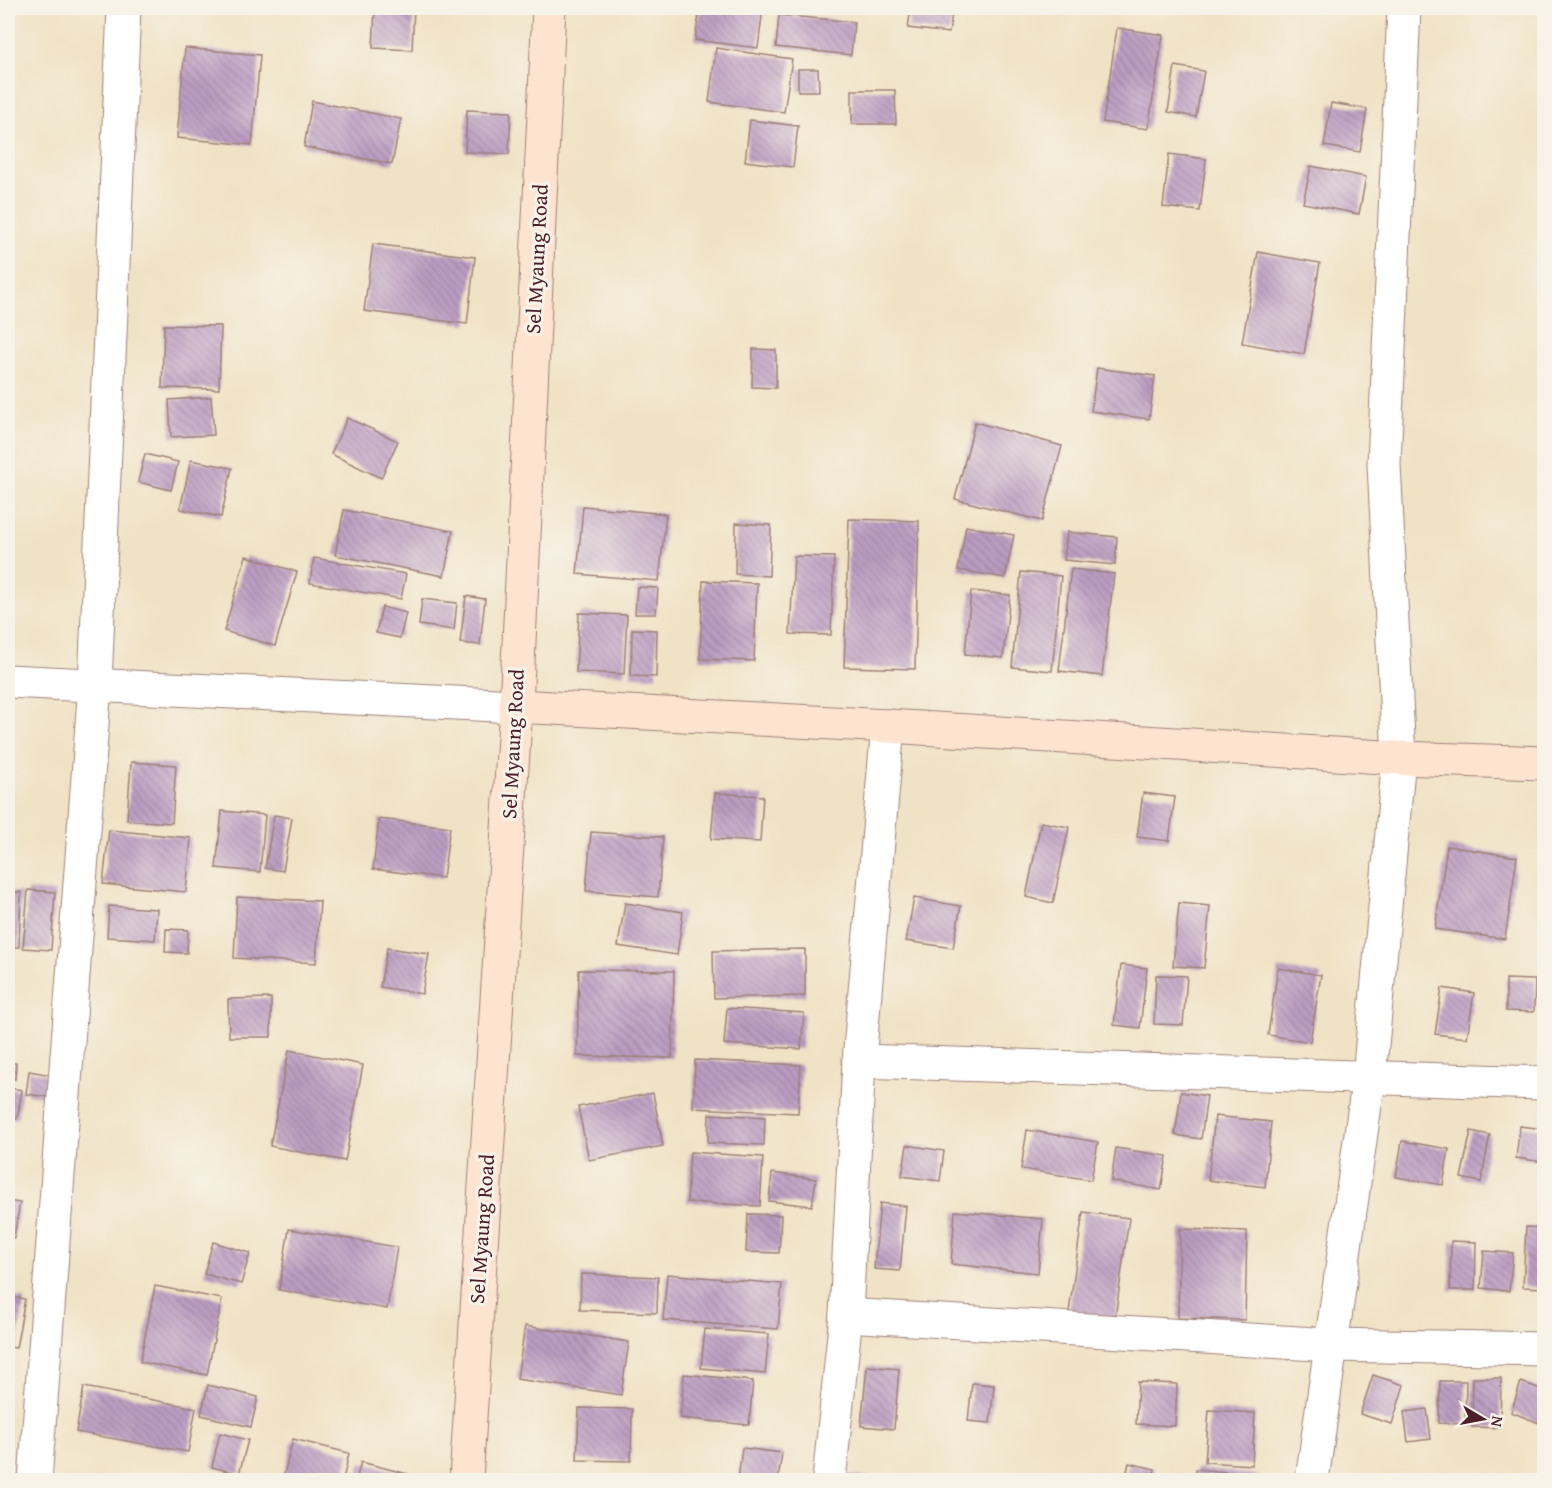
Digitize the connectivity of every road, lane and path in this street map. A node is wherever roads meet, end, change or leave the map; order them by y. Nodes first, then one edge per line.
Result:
1 (124, 8) edge
2 (549, 8) edge
3 (1404, 8) edge
4 (8, 681) edge
5 (94, 684) junction
6 (516, 706) junction
7 (888, 726) junction
8 (1399, 759) junction
9 (1545, 763) edge
10 (859, 1061) junction
11 (1369, 1077) junction
12 (1545, 1083) edge
13 (846, 1315) junction
14 (1331, 1344) junction
15 (1545, 1349) edge
16 (35, 1480) edge
17 (466, 1480) edge
18 (829, 1480) edge
19 (1312, 1480) edge

1 - 5 street
2 - 6 main road, Sel Myaung Road
3 - 8 street
4 - 5 street
5 - 6 street
5 - 16 street
6 - 7 main road
6 - 17 main road, Sel Myaung Road
7 - 8 main road
7 - 10 street
8 - 9 main road
8 - 11 street
10 - 11 street
10 - 13 street
11 - 12 street
11 - 14 street
13 - 14 street
13 - 18 street
14 - 15 street
14 - 19 street

